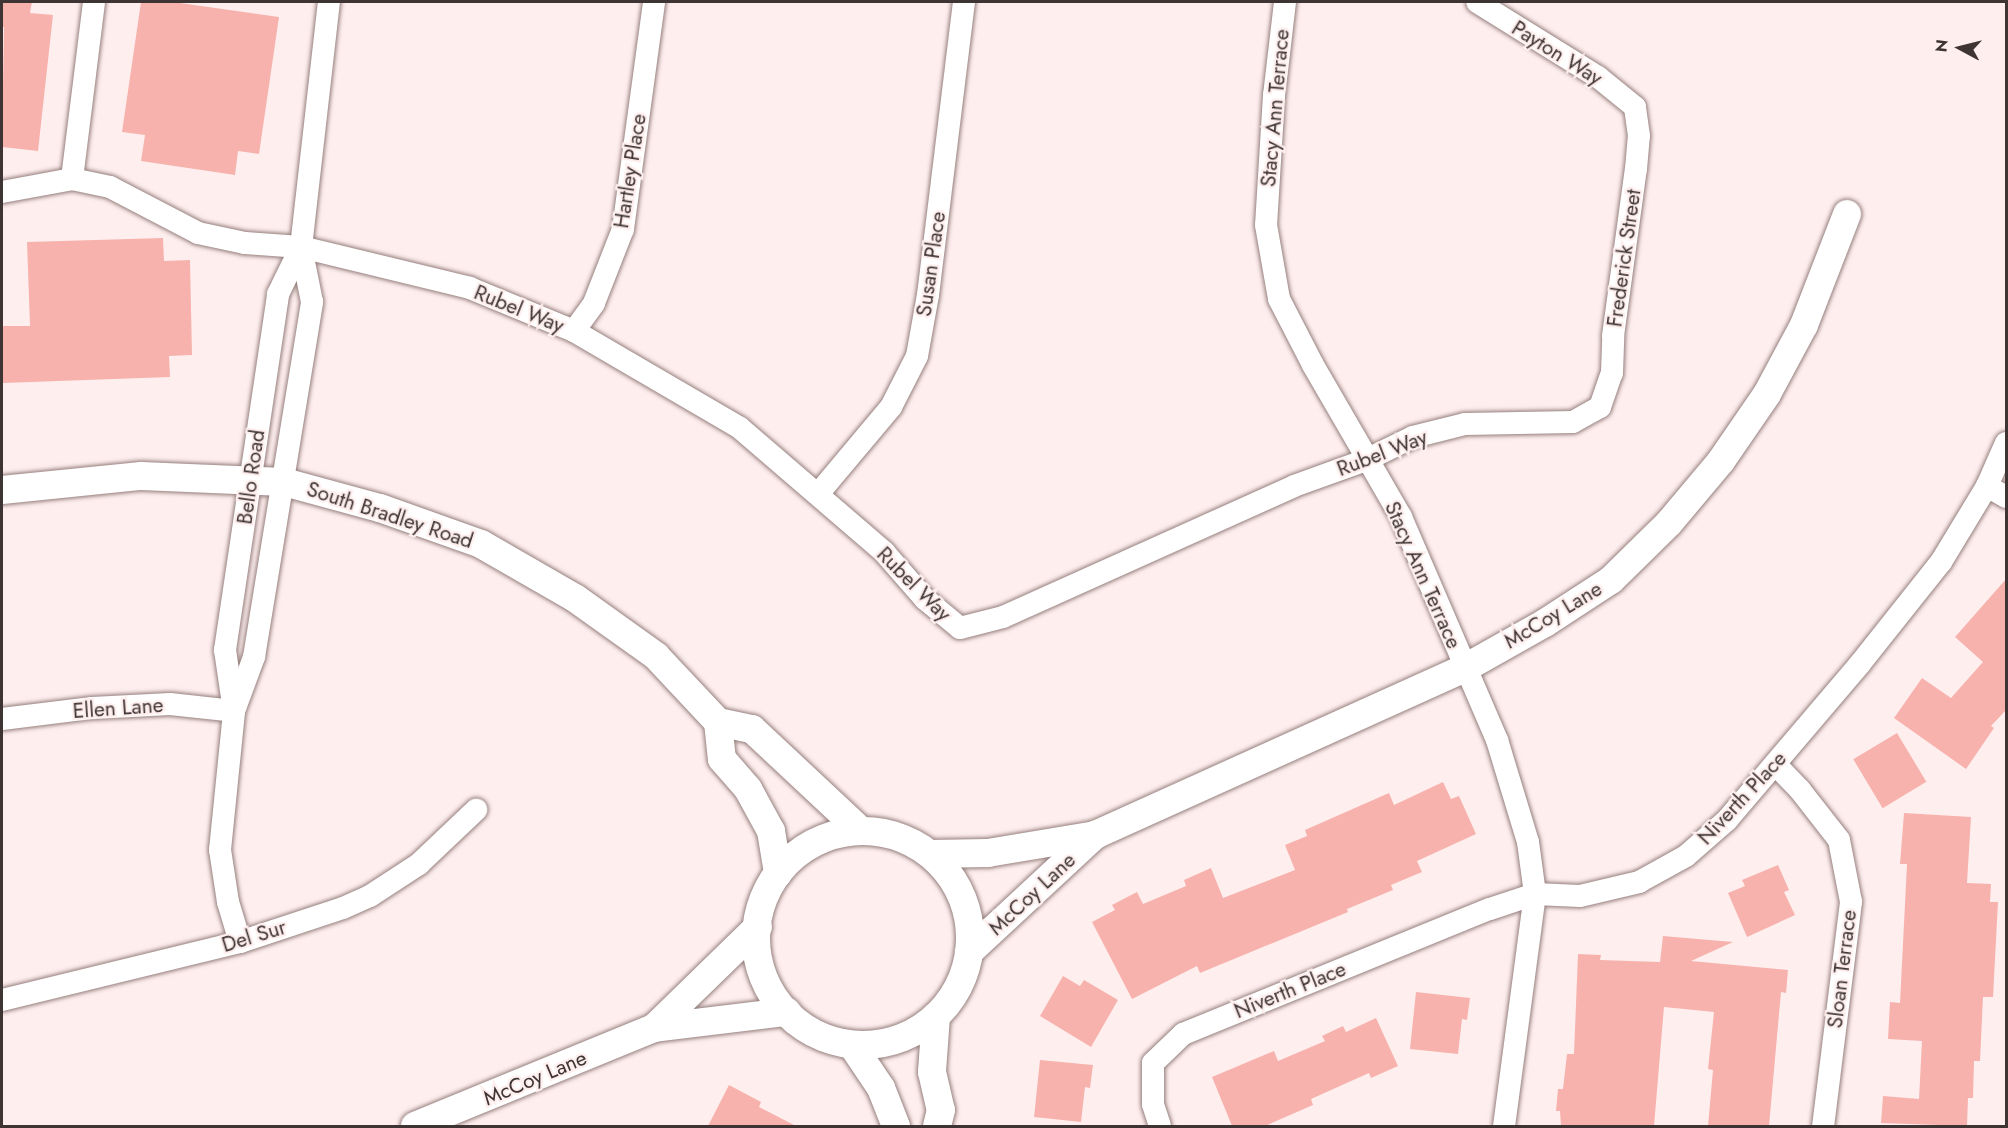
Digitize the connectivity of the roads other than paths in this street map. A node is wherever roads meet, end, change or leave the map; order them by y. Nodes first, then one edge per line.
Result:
1 (94, 2) edge
2 (329, 2) edge
3 (654, 2) edge
4 (964, 2) edge
5 (1285, 2) edge
6 (1477, 2) edge
7 (1635, 107) joint
8 (72, 178) junction
9 (2, 192) edge
10 (1847, 214) dead end
11 (301, 247) junction
12 (574, 331) junction
13 (1600, 408) joint
14 (2007, 443) edge
15 (1366, 459) junction
16 (251, 480) junction
17 (284, 482) junction
18 (2, 490) edge
19 (1997, 492) edge
20 (818, 494) junction
21 (1465, 668) junction
22 (234, 711) junction
23 (2, 719) edge
24 (718, 722) junction
25 (1775, 764) junction
26 (476, 810) dead end
27 (861, 831) junction
28 (1095, 835) junction
29 (930, 855) junction
30 (778, 873) junction
31 (1535, 894) junction
32 (758, 927) junction
33 (240, 942) junction
34 (969, 952) junction
35 (2, 1000) edge
36 (787, 1012) junction
37 (936, 1016) junction
38 (654, 1028) junction
39 (852, 1045) junction
40 (415, 1126) edge
41 (896, 1126) edge
42 (937, 1126) edge
43 (1160, 1126) edge
44 (1504, 1126) edge
45 (1823, 1126) edge

1 - 8 street
2 - 11 street, Bello Road
3 - 12 street, Hartley Place
4 - 20 street, Susan Place
5 - 15 street, Stacy Ann Terrace
6 - 7 street, Payton Way
7 - 13 street, Frederick Street
8 - 9 street
8 - 11 street, Rubel Way
10 - 21 street, McCoy Lane
11 - 12 street, Rubel Way
11 - 16 street, Bello Road
11 - 17 street, Bello Road
12 - 20 street, Rubel Way
13 - 15 street, Rubel Way
14 - 19 street, Niverth Place
15 - 20 street, Rubel Way
15 - 21 street, Stacy Ann Terrace
16 - 17 street, South Bradley Road
16 - 18 street, South Bradley Road
16 - 22 street, Bello Road
17 - 22 street, Bello Road
17 - 24 street, South Bradley Road
19 - 25 street, Niverth Place
21 - 28 street, McCoy Lane
21 - 31 street, Stacy Ann Terrace
22 - 23 street, Ellen Lane
22 - 33 street, Bello Road
24 - 27 street
24 - 30 street
25 - 31 street, Niverth Place
25 - 45 street, Sloan Terrace
26 - 33 street, Del Sur
27 - 29 street
27 - 30 street
28 - 29 street, McCoy Lane
28 - 34 street, McCoy Lane
29 - 34 street
30 - 32 street
31 - 43 street, Niverth Place
31 - 44 street, Stacy Ann Terrace
32 - 36 street
32 - 38 street, McCoy Lane
33 - 35 street, Del Sur
34 - 37 street
36 - 38 street, McCoy Lane
36 - 39 street
37 - 39 street
37 - 42 street
38 - 40 street, McCoy Lane
39 - 41 street

